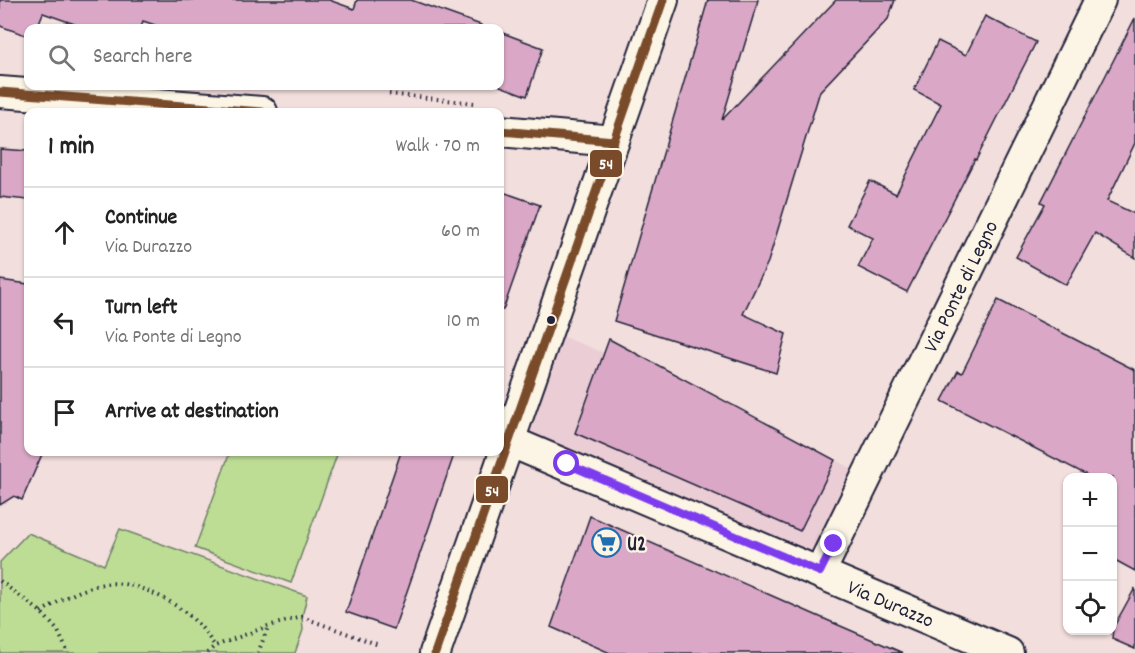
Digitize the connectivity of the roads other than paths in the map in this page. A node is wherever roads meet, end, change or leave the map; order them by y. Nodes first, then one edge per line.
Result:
1 (663, 0) edge
2 (1100, 0) edge
3 (0, 92) edge
4 (210, 108) edge
5 (504, 132) edge
6 (614, 141) junction
7 (509, 441) junction
8 (504, 455) edge
9 (504, 456) edge
10 (820, 572) junction
11 (435, 653) edge
12 (1008, 653) edge

1 - 6 street
2 - 10 street, Via Ponte di Legno
3 - 4 street
5 - 6 street
6 - 7 street
7 - 8 street
7 - 10 street, Via Durazzo
9 - 11 street
10 - 12 street, Via Durazzo

